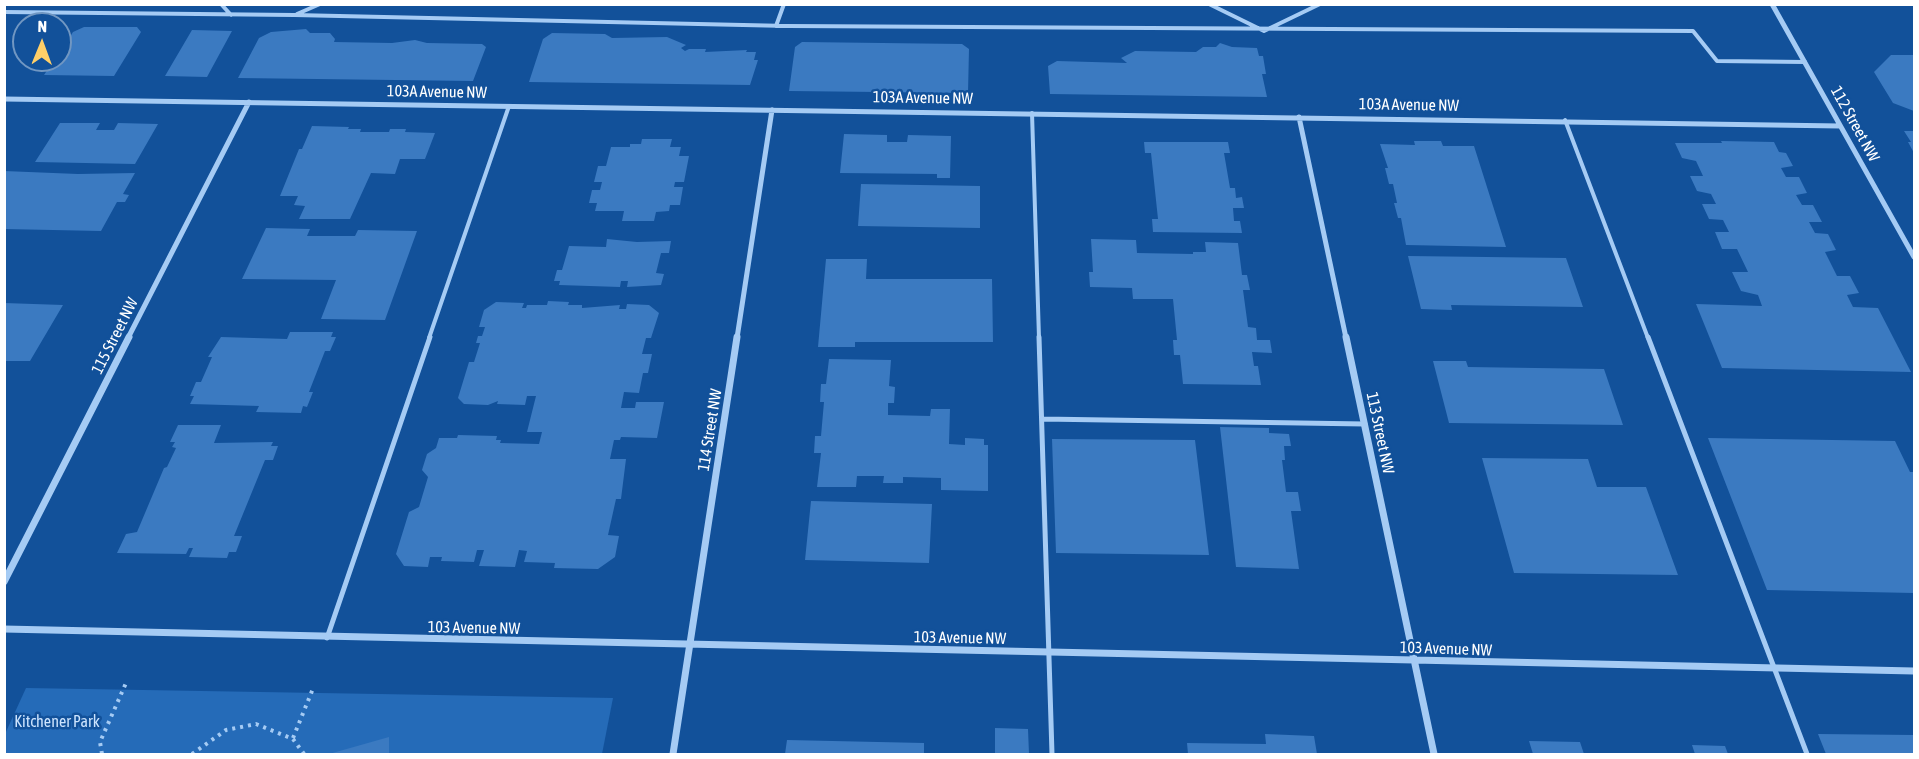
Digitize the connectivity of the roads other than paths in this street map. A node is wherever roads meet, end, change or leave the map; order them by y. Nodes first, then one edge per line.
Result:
1 (221, 4) edge
2 (320, 4) edge
3 (784, 4) edge
4 (1209, 4) edge
5 (1320, 4) edge
6 (1772, 4) edge
7 (4, 12) edge
8 (231, 15) junction
9 (294, 15) junction
10 (776, 26) junction
11 (1264, 31) junction
12 (1805, 62) junction
13 (4, 99) edge
14 (249, 102) junction
15 (509, 106) junction
16 (772, 110) junction
17 (1032, 113) junction
18 (1299, 117) junction
19 (1565, 120) junction
20 (1840, 126) junction
21 (1914, 257) edge
22 (1042, 419) junction
23 (1365, 424) junction
24 (4, 582) edge
25 (4, 628) edge
26 (327, 638) junction
27 (691, 646) junction
28 (1050, 654) junction
29 (1415, 661) junction
30 (1775, 670) junction
31 (1914, 670) edge
32 (673, 754) edge
33 (1052, 754) edge
34 (1434, 754) edge
35 (1807, 754) edge

1 - 8 lane
2 - 9 lane
3 - 10 lane
4 - 11 lane
5 - 11 lane
6 - 12 street, 112 Street NW
7 - 8 lane
8 - 9 lane
9 - 10 lane
10 - 11 lane
11 - 12 lane
12 - 20 street, 112 Street NW
13 - 14 street, 103A Avenue NW
14 - 15 street, 103A Avenue NW
14 - 24 street, 115 Street NW
15 - 16 street, 103A Avenue NW
15 - 26 lane
16 - 17 street, 103A Avenue NW
16 - 27 street, 114 Street NW
17 - 18 street, 103A Avenue NW
17 - 22 lane
18 - 19 street, 103A Avenue NW
18 - 23 street, 113 Street NW
19 - 20 street, 103A Avenue NW
19 - 30 lane
20 - 21 street, 112 Street NW
22 - 23 lane
22 - 28 lane
23 - 29 street, 113 Street NW
25 - 26 street, 103 Avenue NW
26 - 27 street, 103 Avenue NW
27 - 28 street, 103 Avenue NW
27 - 32 street, 114 Street NW
28 - 29 street, 103 Avenue NW
28 - 33 lane
29 - 30 street, 103 Avenue NW
29 - 34 street, 113 Street NW
30 - 31 street, 103 Avenue NW
30 - 35 lane

